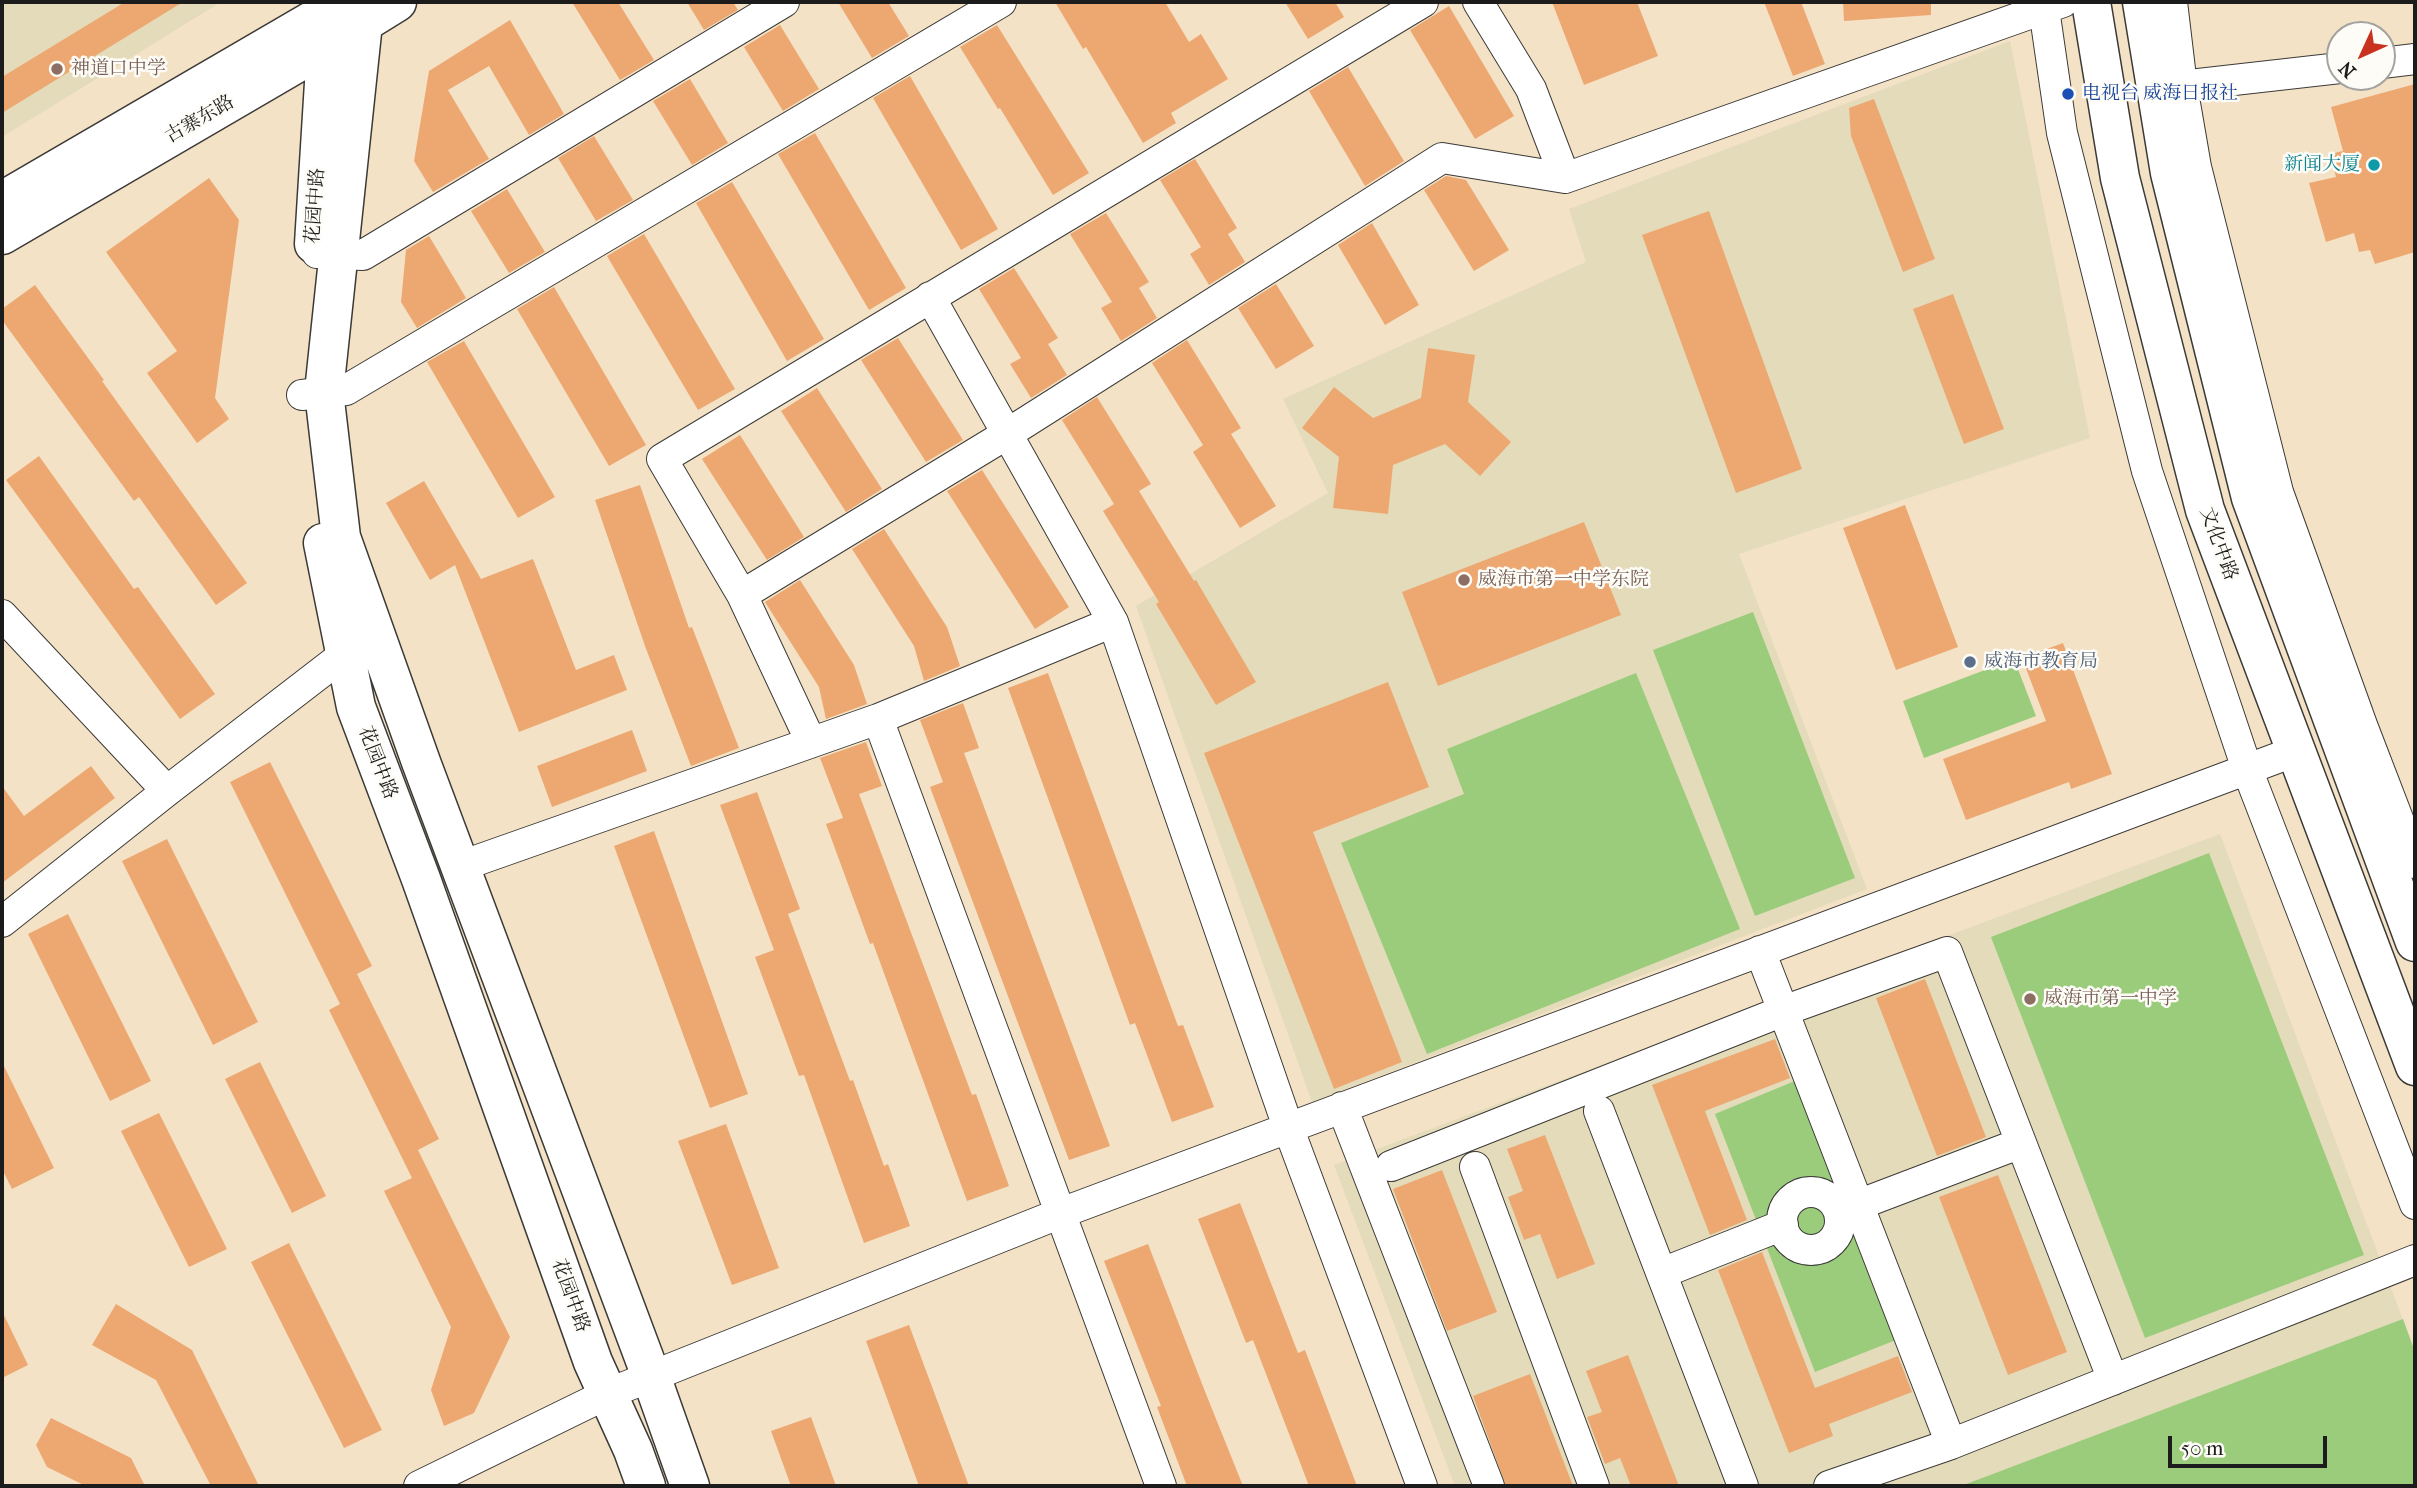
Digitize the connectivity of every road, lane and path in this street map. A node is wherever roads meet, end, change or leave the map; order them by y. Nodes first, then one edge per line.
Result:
1 (397, 2) edge
2 (784, 2) edge
3 (1001, 2) edge
4 (1423, 2) edge
5 (1478, 2) edge
6 (2091, 2) edge
7 (2142, 2) edge
8 (2172, 2) edge
9 (2050, 4) edge
10 (342, 14) edge
11 (2415, 59) edge
12 (2396, 61) edge
13 (2326, 70) edge
14 (2169, 88) junction
15 (1565, 178) junction
16 (2, 201) edge
17 (2, 235) edge
18 (325, 253) junction
19 (930, 297) junction
20 (313, 394) junction
21 (1007, 434) junction
22 (742, 595) junction
23 (2, 615) edge
24 (1113, 622) junction
25 (345, 654) junction
26 (878, 719) junction
27 (811, 742) junction
28 (2296, 751) junction
29 (2247, 769) junction
30 (167, 790) junction
31 (478, 859) dead end
32 (2415, 863) edge
33 (2, 922) edge
34 (2415, 942) edge
35 (1760, 951) junction
36 (1783, 1011) junction
37 (2415, 1066) edge
38 (1342, 1107) junction
39 (1599, 1111) dead end
40 (1288, 1127) junction
41 (2021, 1143) junction
42 (1391, 1167) dead end
43 (1475, 1167) dead end
44 (2415, 1204) edge
45 (1849, 1209) junction
46 (1060, 1213) junction
47 (1783, 1225) junction
48 (2415, 1261) edge
49 (1662, 1273) junction
50 (651, 1376) junction
51 (2113, 1380) junction
52 (607, 1394) junction
53 (1951, 1444) junction
54 (419, 1486) edge
55 (646, 1486) edge
56 (690, 1486) edge
57 (1161, 1486) edge
58 (1422, 1486) edge
59 (1489, 1486) edge
60 (1594, 1486) edge
61 (1743, 1486) edge
62 (1829, 1486) edge

1 - 10 main road, 古寨东路
2 - 18 street
3 - 20 street
4 - 19 street
5 - 15 street
6 - 28 main road, 文化中路
7 - 14 main road
8 - 14 street
9 - 15 street
9 - 29 street
10 - 16 main road, 古寨东路
10 - 17 main road, 古寨东路
10 - 18 main road, 花园中路
11 - 12 street
13 - 14 street
14 - 32 street
14 - 34 main road
15 - 21 street
18 - 20 main road, 花园中路
19 - 21 street
19 - 22 street
20 - 25 main road, 花园中路
20 - 50 main road
21 - 22 street
21 - 24 street
22 - 27 street
23 - 30 street
24 - 26 street
24 - 40 street
25 - 30 street
25 - 52 main road, 花园中路
26 - 27 street
26 - 46 street
27 - 31 street
28 - 29 street
28 - 37 main road, 文化中路
29 - 35 street
29 - 44 street
30 - 33 street
35 - 36 street
35 - 38 street
36 - 41 street
36 - 42 street
36 - 45 street
38 - 40 street
38 - 59 street
39 - 49 street
40 - 46 street
40 - 58 street
41 - 45 street
41 - 51 street
43 - 60 street
45 - 47 street
45 - 47 street
45 - 53 street
46 - 50 street
46 - 57 street
47 - 49 street
48 - 51 street
49 - 61 street
50 - 52 street
50 - 56 main road
51 - 53 street
52 - 54 street
52 - 55 main road, 花园中路
53 - 62 street

